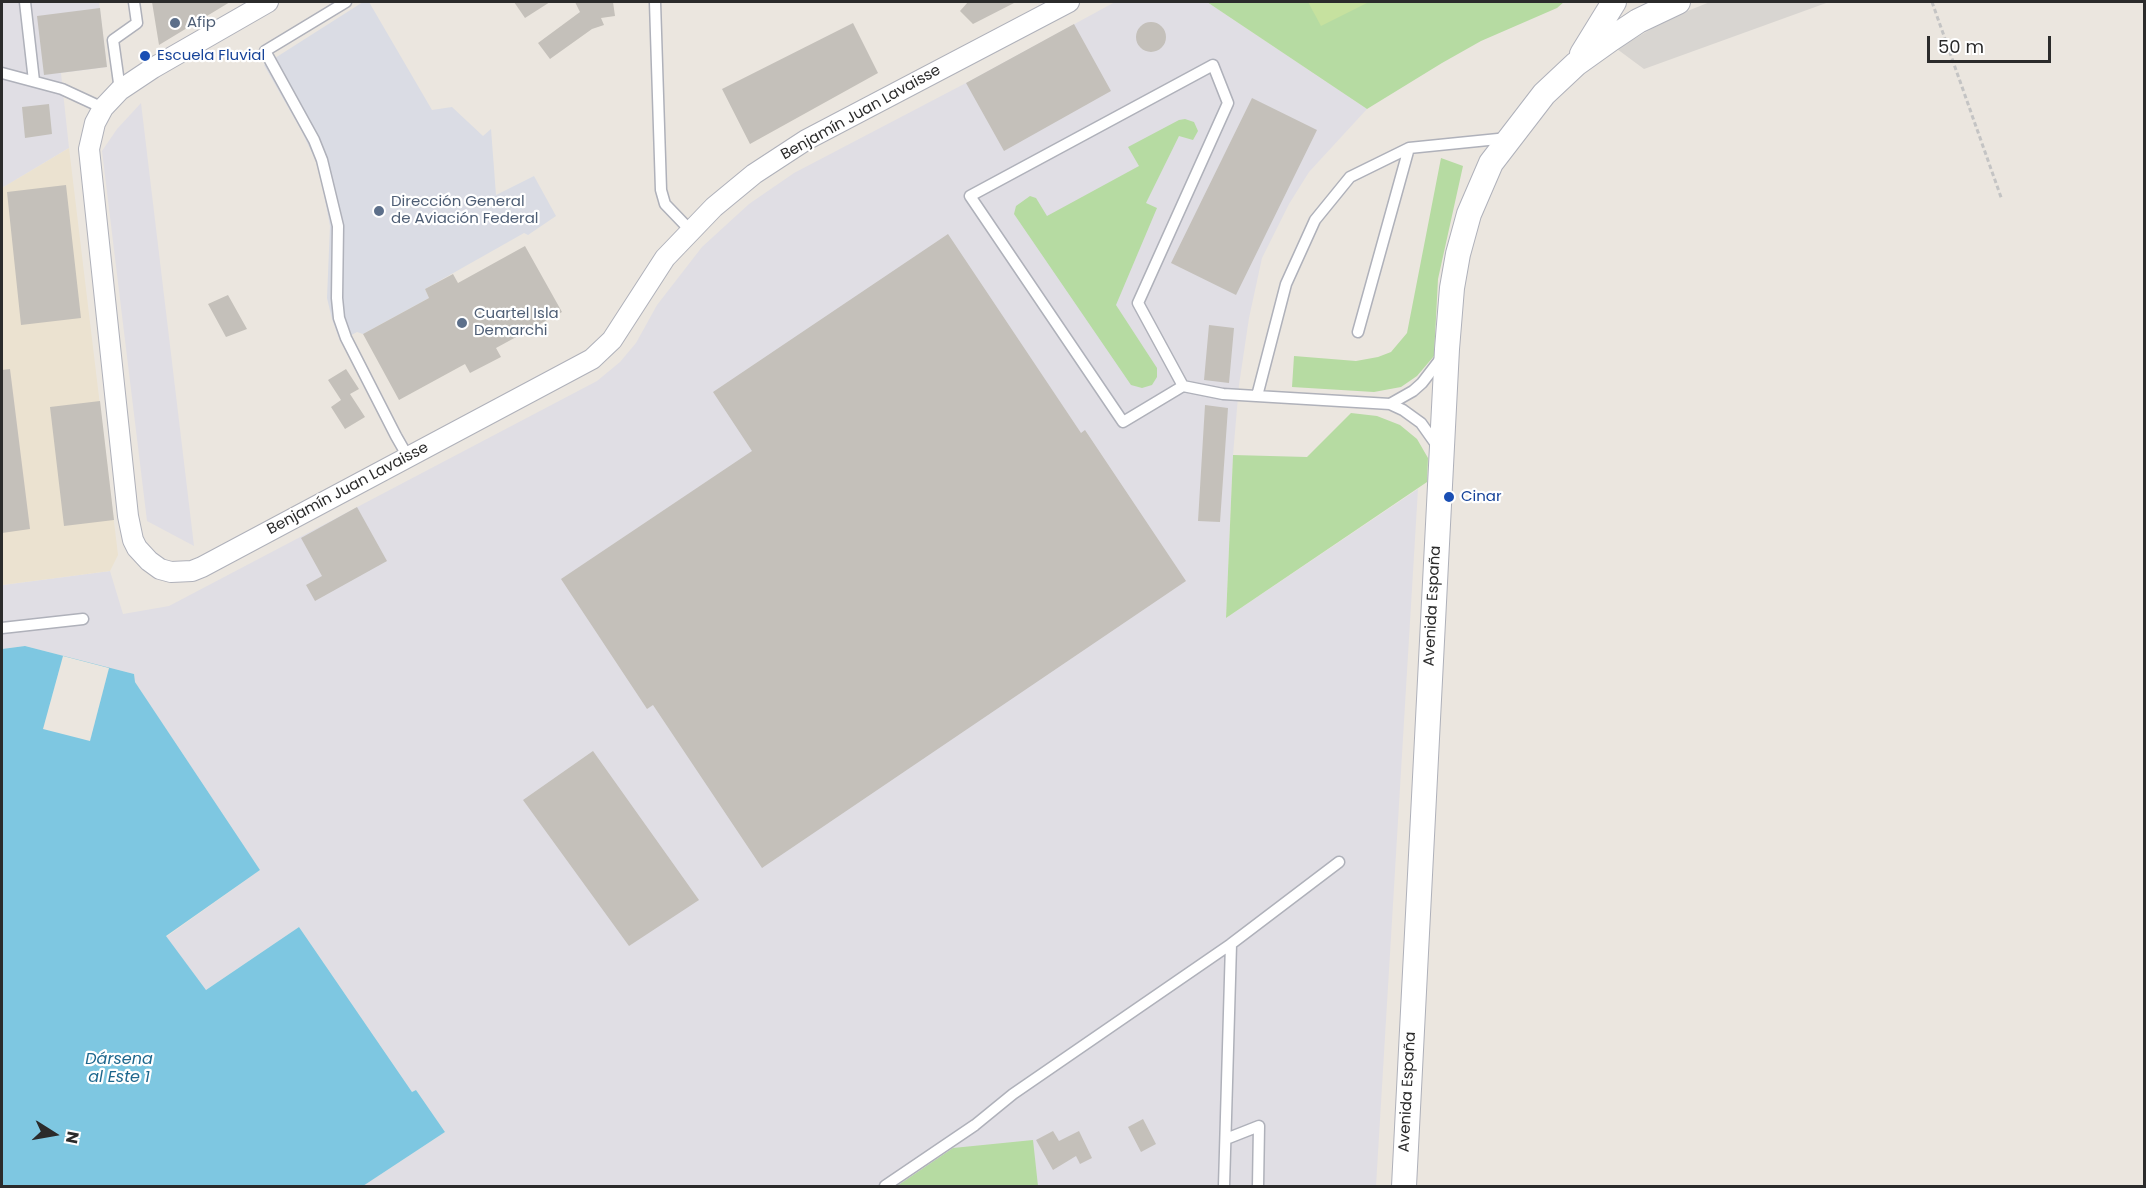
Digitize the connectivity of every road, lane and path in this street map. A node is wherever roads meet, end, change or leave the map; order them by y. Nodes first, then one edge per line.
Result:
1 (25, 2) edge
2 (134, 2) edge
3 (268, 2) edge
4 (345, 2) edge
5 (655, 2) edge
6 (1069, 2) edge
7 (1614, 2) edge
8 (1678, 2) edge
9 (1932, 2) edge
10 (1576, 64) junction
11 (2, 73) edge
12 (34, 81) junction
13 (120, 90) junction
14 (103, 108) junction
15 (1508, 138) junction
16 (1409, 148) junction
17 (2002, 200) dead end
18 (690, 230) junction
19 (1358, 332) dead end
20 (1447, 349) junction
21 (1183, 386) junction
22 (1257, 396) junction
23 (1390, 404) junction
24 (1441, 453) junction
25 (408, 457) junction
26 (83, 620) dead end
27 (2, 628) edge
28 (1339, 862) dead end
29 (1231, 944) junction
30 (1226, 1139) junction
31 (885, 1186) edge
32 (1224, 1186) edge
33 (1258, 1186) edge
34 (1404, 1186) edge

1 - 12 lane
2 - 13 lane
3 - 13 street, Benjamín Juan Lavaisse
4 - 25 lane
5 - 18 lane
6 - 18 street, Benjamín Juan Lavaisse
7 - 10 street, Avenida España
8 - 10 street, Avenida España
9 - 17 path
10 - 15 street, Avenida España
11 - 12 lane
12 - 14 lane
13 - 14 street, Benjamín Juan Lavaisse
14 - 25 street, Benjamín Juan Lavaisse
15 - 16 lane
15 - 20 street, Avenida España
16 - 19 lane
16 - 22 lane
18 - 25 street, Benjamín Juan Lavaisse
20 - 23 lane
20 - 24 street, Avenida España
21 - 21 lane
21 - 22 lane
22 - 23 lane
23 - 24 lane
24 - 34 street, Avenida España
26 - 27 lane
28 - 29 lane
29 - 30 lane
29 - 31 lane
30 - 32 lane
30 - 33 lane

